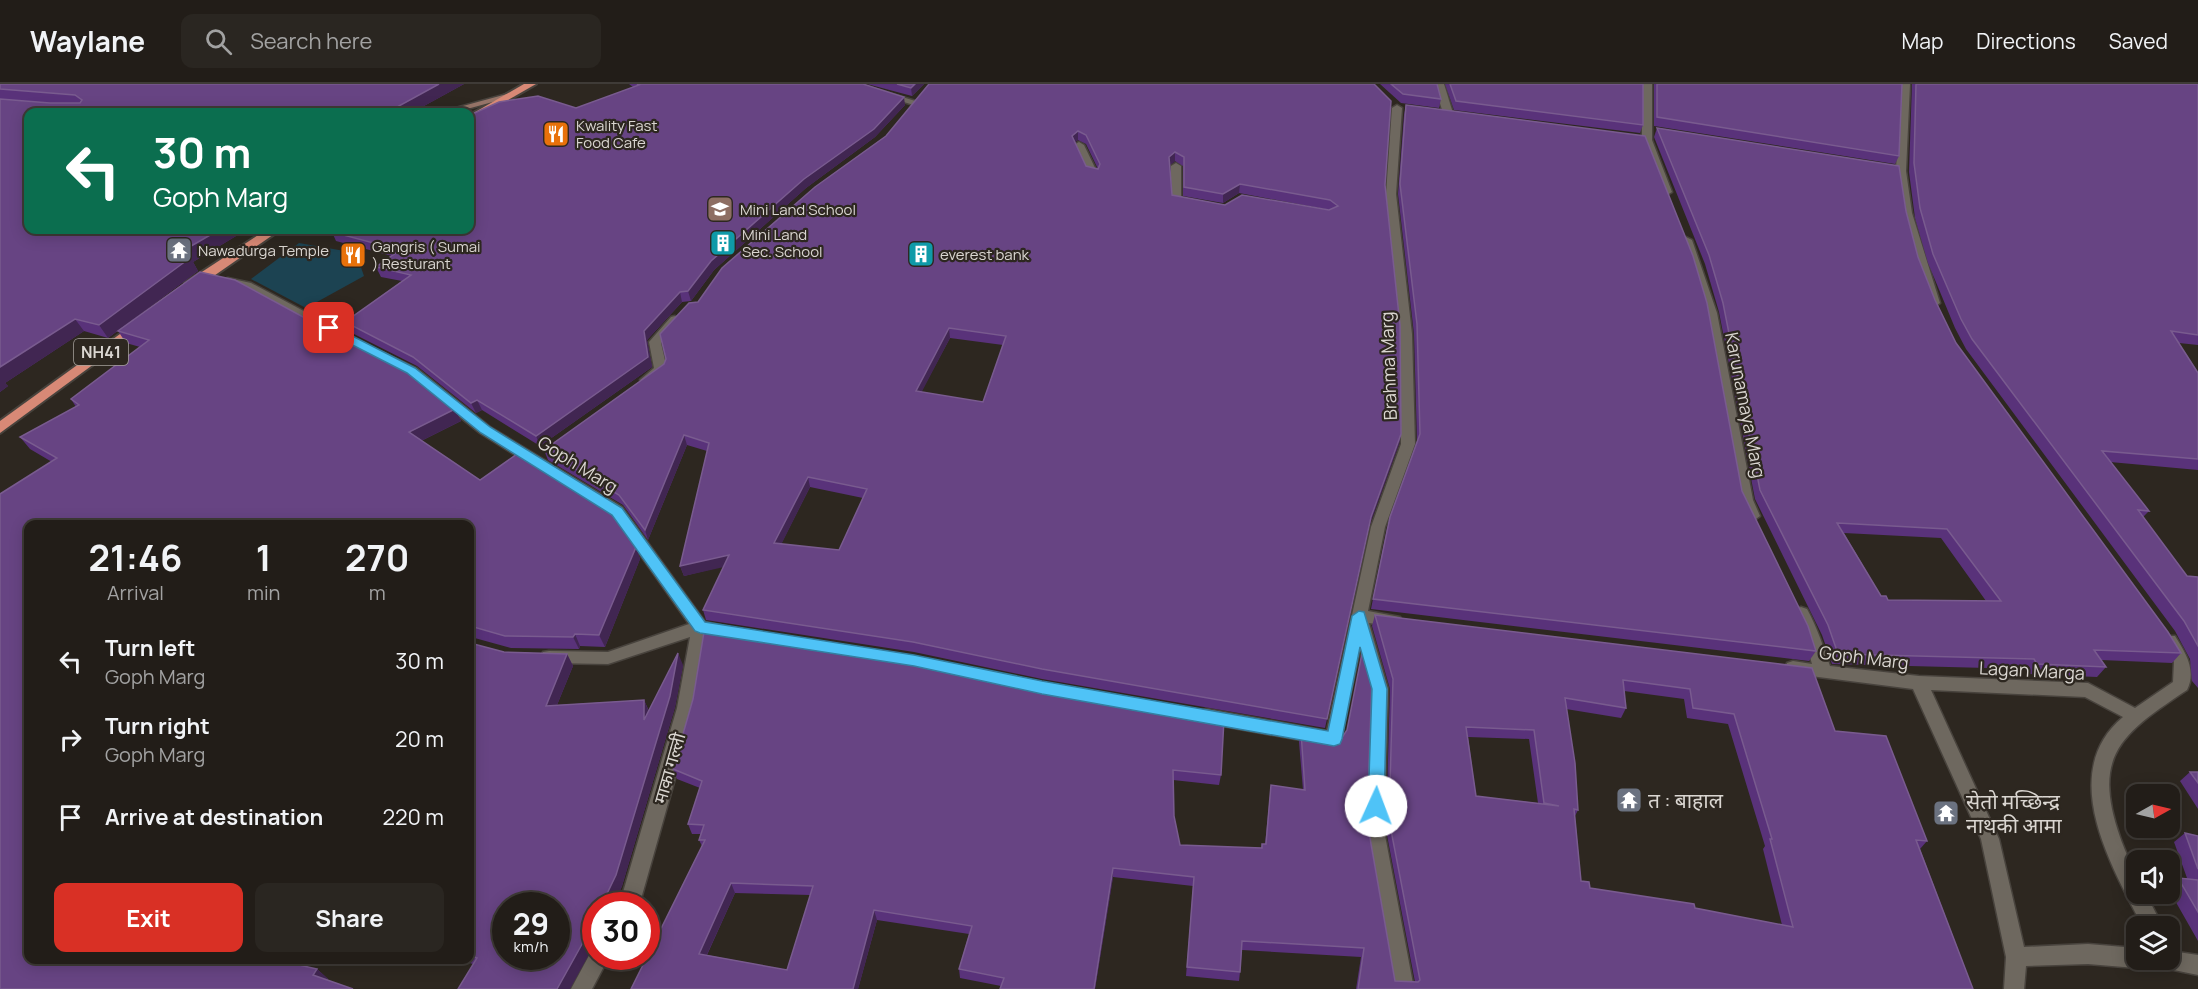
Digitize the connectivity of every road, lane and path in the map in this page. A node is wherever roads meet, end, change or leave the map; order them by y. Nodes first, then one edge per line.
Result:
1 (531, 84) edge
2 (849, 84) edge
3 (1439, 84) edge
4 (1647, 84) edge
5 (1905, 84) edge
6 (927, 90) edge
7 (510, 96) junction
8 (1398, 106) edge
9 (462, 108) edge
10 (1460, 115) edge
11 (474, 117) edge
12 (1078, 144) edge
13 (1176, 166) edge
14 (1093, 174) edge
15 (1671, 202) edge
16 (1205, 205) edge
17 (1679, 223) edge
18 (263, 234) edge
19 (202, 277) junction
20 (174, 298) edge
21 (681, 313) edge
22 (1940, 318) edge
23 (146, 319) edge
24 (638, 387) edge
25 (0, 428) edge
26 (1761, 532) edge
27 (1797, 604) edge
28 (1359, 616) junction
29 (1416, 623) edge
30 (700, 627) junction
31 (2160, 627) edge
32 (746, 634) edge
33 (532, 657) edge
34 (1776, 666) edge
35 (1823, 671) junction
36 (1919, 683) junction
37 (1194, 714) edge
38 (2137, 717) junction
39 (2126, 875) edge
40 (633, 892) edge
41 (2016, 957) junction
42 (2126, 957) edge
43 (2180, 961) edge
44 (2198, 965) edge
45 (592, 970) edge
46 (581, 989) edge
47 (1404, 989) edge
48 (2014, 989) edge

1 - 7 highway
2 - 6 street
3 - 10 street
4 - 15 street
5 - 22 street
7 - 9 main road
7 - 11 highway
8 - 28 street, Brahma Marg
12 - 14 street
13 - 16 street
17 - 26 street, Karunamaya Marg
18 - 19 highway
19 - 20 highway
19 - 30 street, Goph Marg
21 - 24 street
23 - 25 highway, NH41
27 - 35 street
28 - 29 street
28 - 37 street
28 - 47 street
30 - 32 street
30 - 33 street
30 - 40 street, माका गल्ली
31 - 38 street
34 - 35 street, Goph Marg
35 - 36 street, Goph Marg
36 - 38 street, Lagan Marga
36 - 41 street, Goph Marg
38 - 39 street
41 - 42 street
41 - 48 street, Goph Marg
43 - 44 street
45 - 46 street

